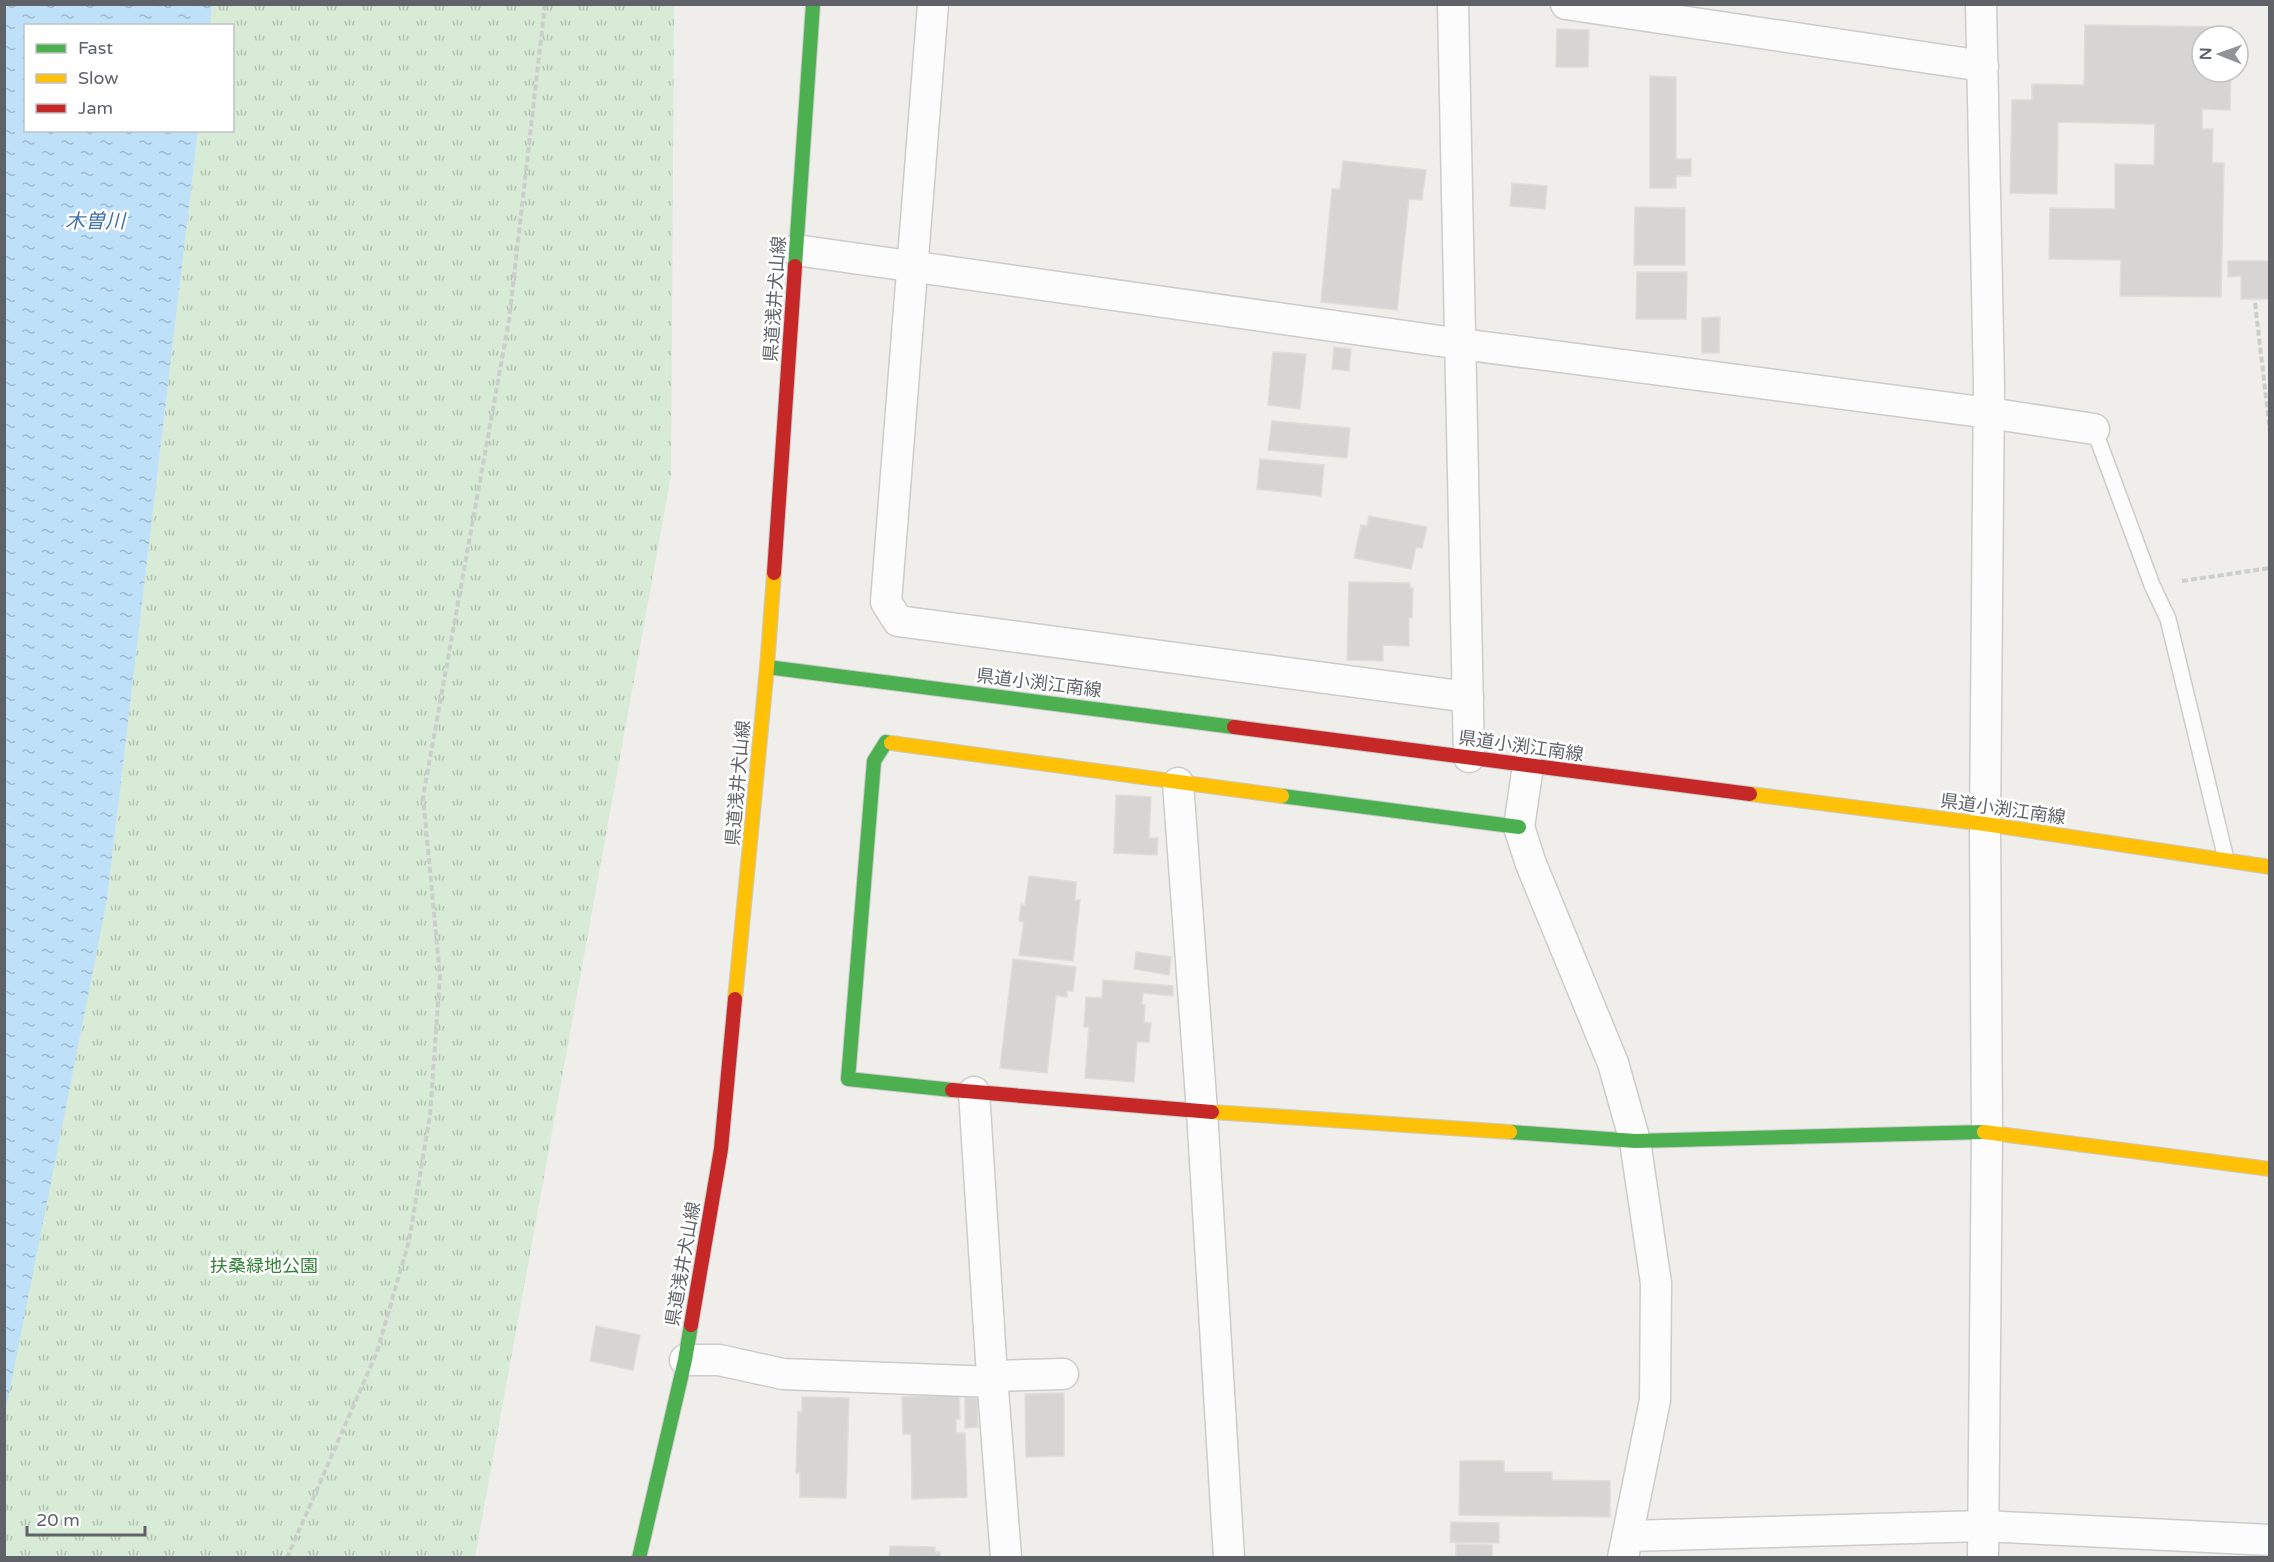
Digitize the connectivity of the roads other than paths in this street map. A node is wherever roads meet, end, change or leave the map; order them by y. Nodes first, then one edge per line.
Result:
1 (813, 4) edge
2 (933, 4) edge
3 (1454, 4) edge
4 (1566, 4) edge
5 (1981, 4) edge
6 (1983, 66) junction
7 (796, 250) junction
8 (913, 267) junction
9 (1461, 344) junction
10 (1989, 413) junction
11 (2094, 429) joint
12 (767, 667) junction
13 (1468, 697) junction
14 (1469, 756) junction
15 (1528, 766) junction
16 (1178, 783) junction
17 (1985, 824) junction
18 (1520, 827) junction
19 (2226, 859) junction
20 (2270, 867) edge
21 (974, 1092) junction
22 (1202, 1111) junction
23 (1987, 1132) junction
24 (1635, 1142) junction
25 (2270, 1168) edge
26 (685, 1360) junction
27 (1063, 1374) dead end
28 (992, 1379) junction
29 (1983, 1526) junction
30 (2270, 1540) edge
31 (1626, 1547) edge
32 (639, 1557) edge
33 (1006, 1557) edge
34 (1230, 1557) edge
35 (1983, 1557) edge

1 - 7 main road, 県道浅井犬山線
2 - 8 street
3 - 9 street
4 - 6 street
5 - 6 street
6 - 10 street
7 - 8 street
7 - 12 main road, 県道浅井犬山線
8 - 9 street
8 - 13 street
9 - 10 street
9 - 13 street
10 - 11 street
10 - 17 street
11 - 19 lane
12 - 14 main road, 県道小渕江南線
12 - 26 main road, 県道浅井犬山線
13 - 14 street
14 - 15 main road, 県道小渕江南線
15 - 17 main road, 県道小渕江南線
15 - 18 street
16 - 18 main road
16 - 21 main road
16 - 22 street
17 - 19 main road, 県道小渕江南線
17 - 23 street
18 - 24 street
19 - 20 main road, 県道小渕江南線
21 - 22 main road
21 - 28 street
22 - 24 main road
22 - 34 street
23 - 24 main road
23 - 25 main road
23 - 29 street
24 - 31 street
26 - 28 street
26 - 32 main road, 県道浅井犬山線
27 - 28 street
28 - 33 street
29 - 30 street
29 - 31 street
29 - 35 street

